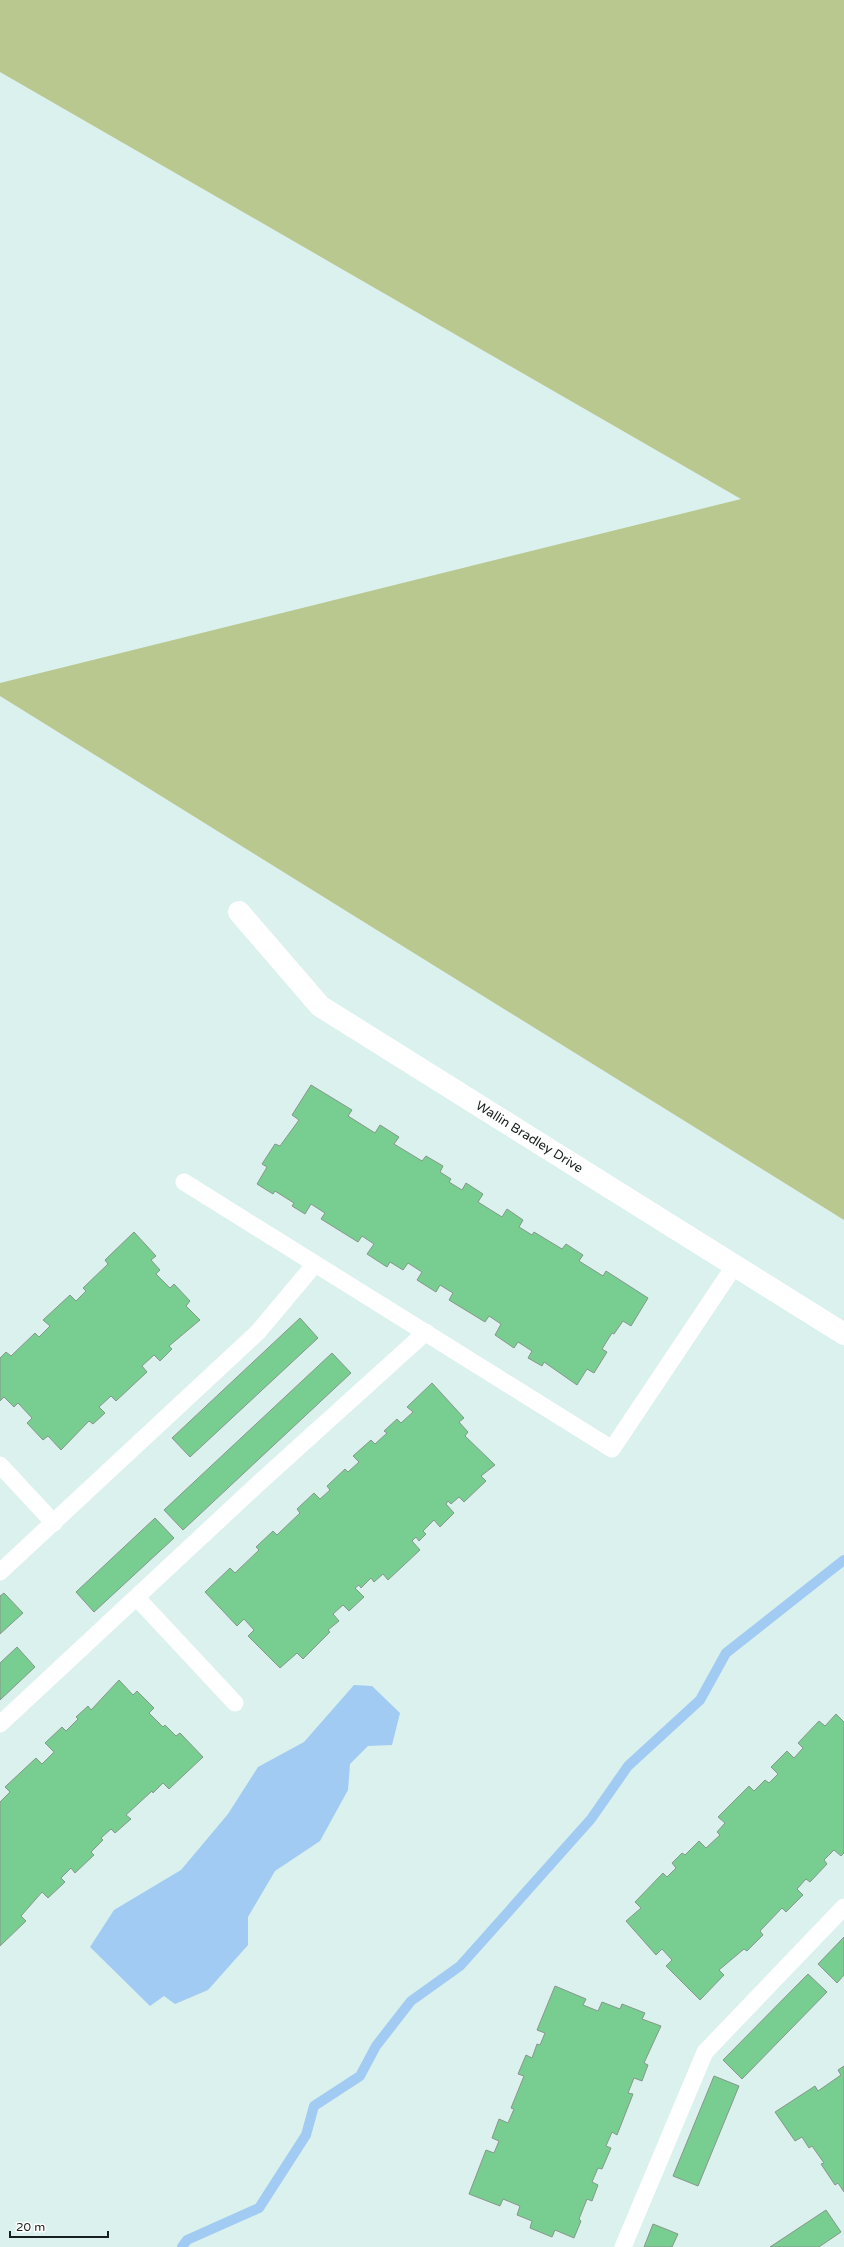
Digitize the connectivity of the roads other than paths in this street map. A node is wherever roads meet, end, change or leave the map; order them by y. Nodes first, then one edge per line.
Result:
1 (239, 912) dead end
2 (184, 1182) dead end
3 (315, 1264) junction
4 (735, 1265) junction
5 (426, 1332) junction
6 (844, 1334) edge
7 (0, 1465) edge
8 (54, 1523) junction
9 (0, 1572) edge
10 (138, 1599) junction
11 (235, 1704) dead end
12 (0, 1724) edge
13 (844, 1907) edge
14 (623, 2247) edge

1 - 4 street, Wallin Bradley Drive
2 - 3 lane
3 - 5 lane
3 - 8 lane
4 - 5 lane
4 - 6 street, Wallin Bradley Drive
5 - 10 lane
7 - 8 lane
8 - 9 lane
10 - 11 lane
10 - 12 lane
13 - 14 lane

